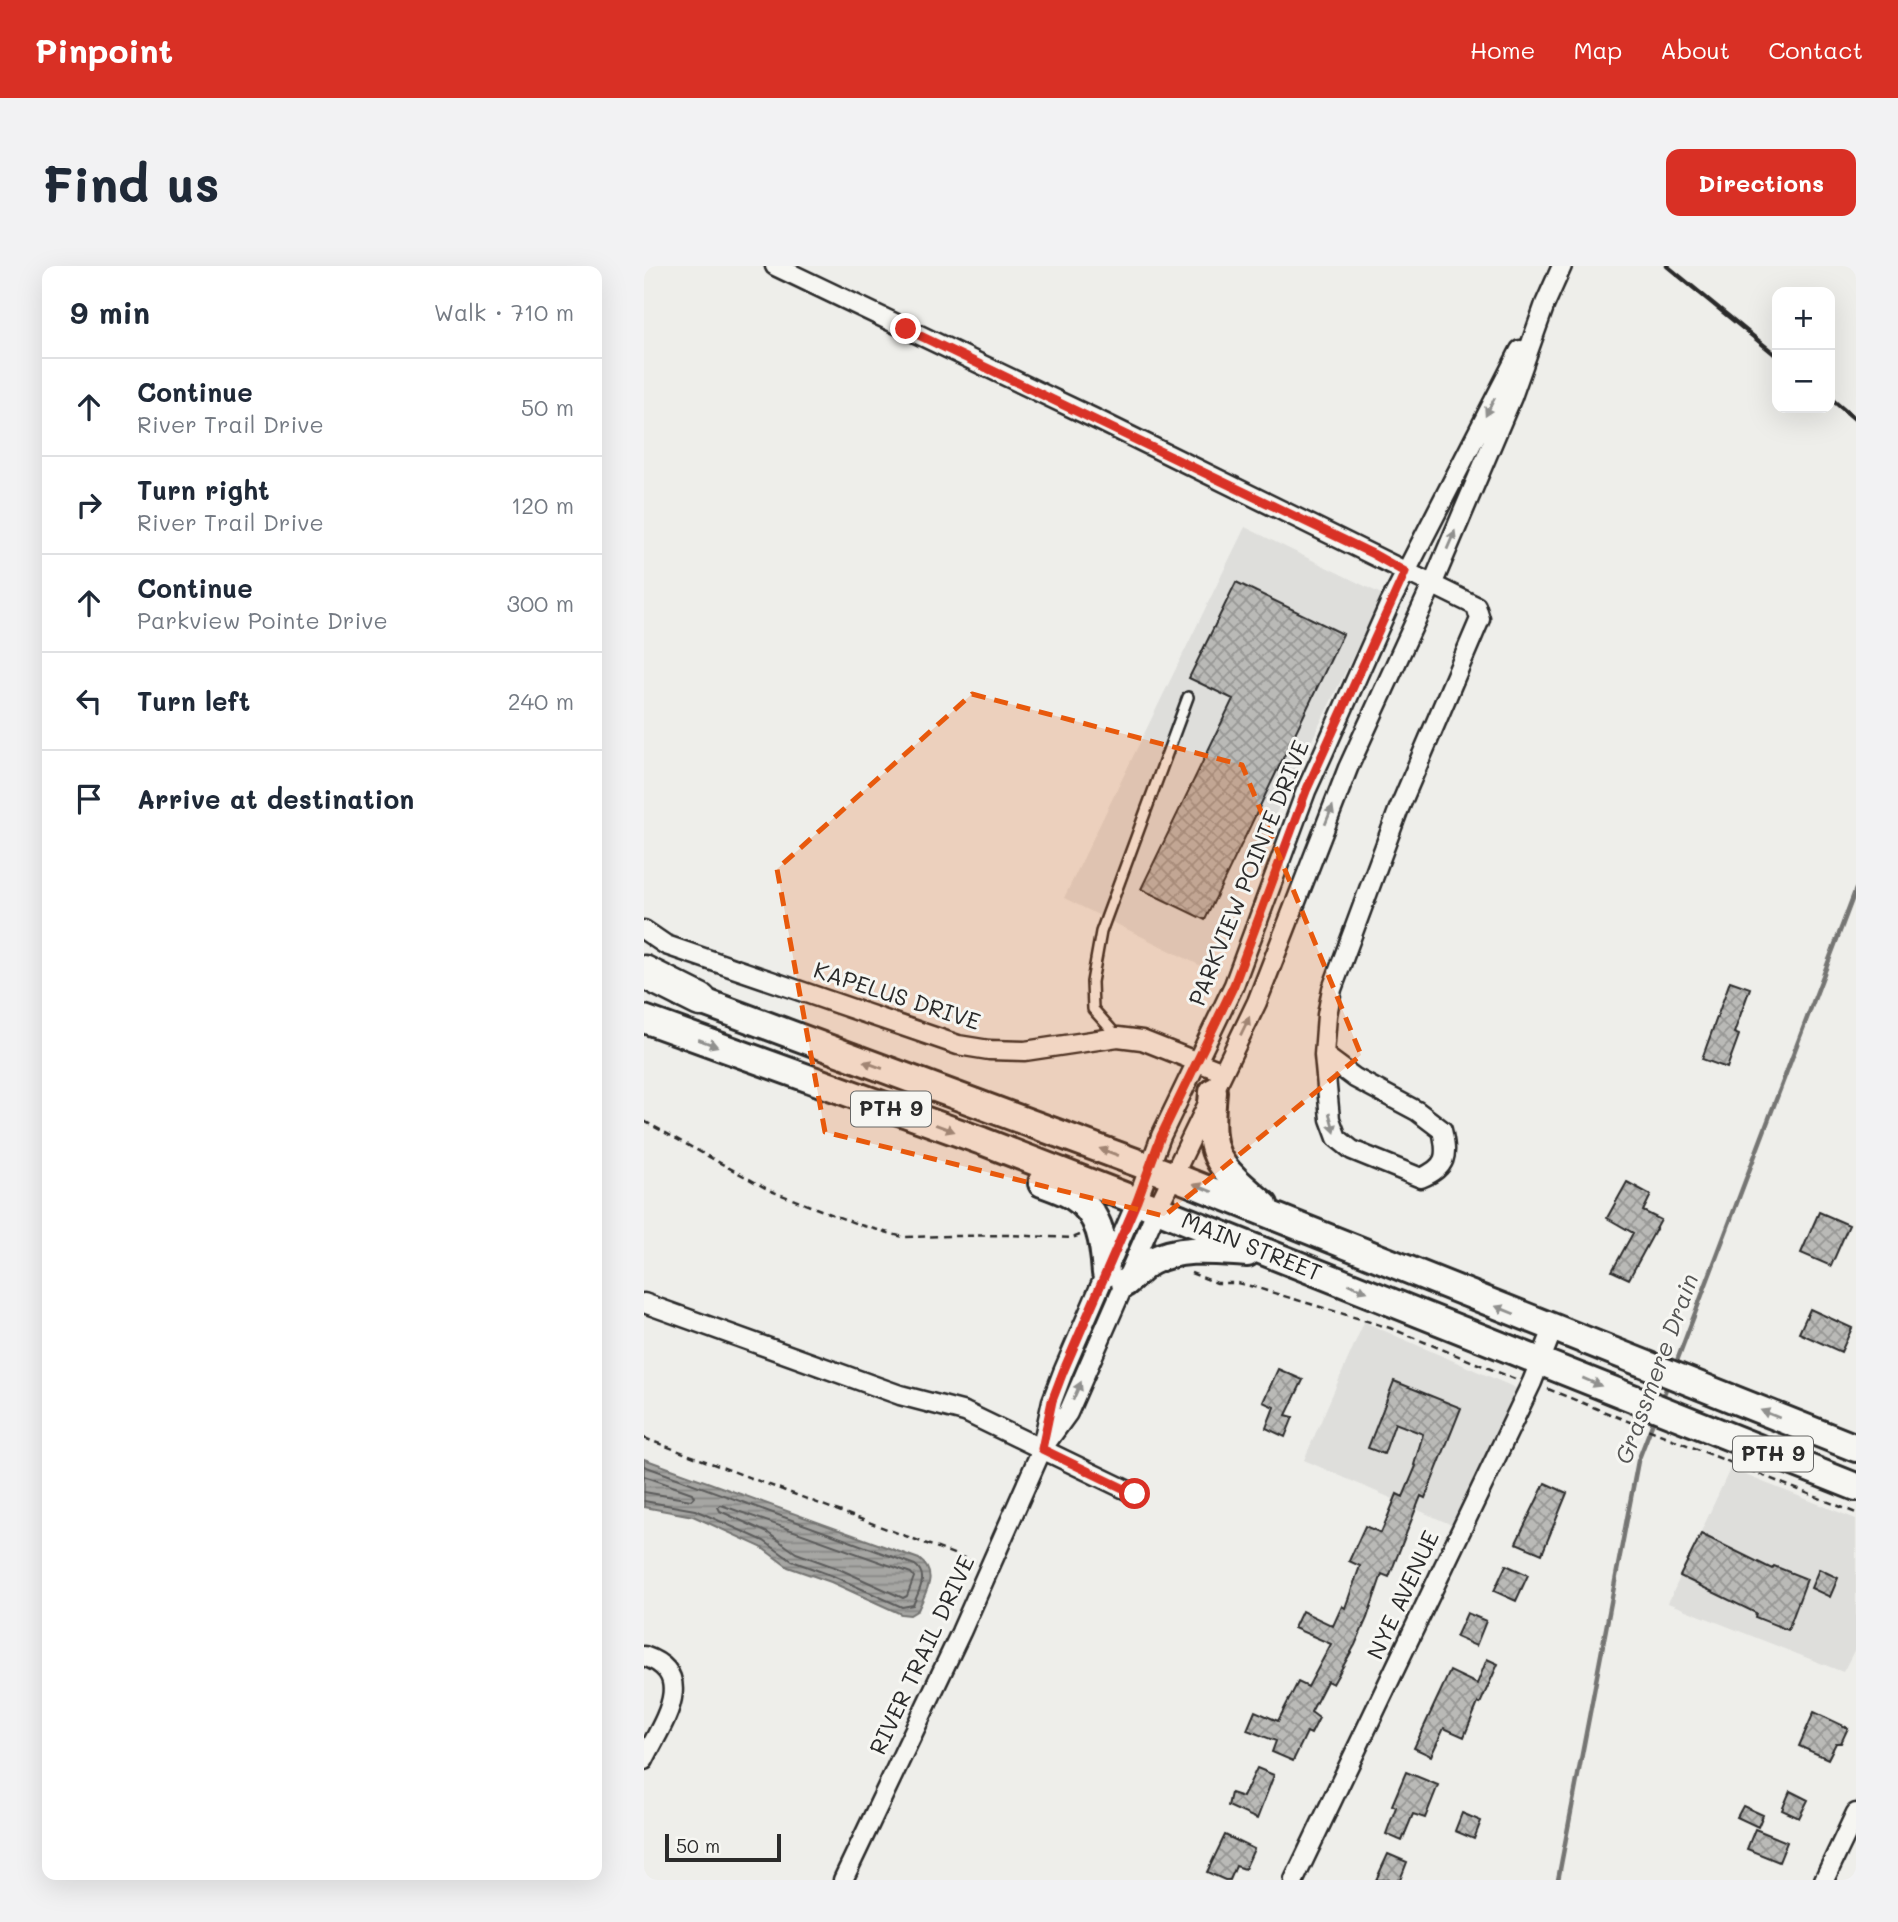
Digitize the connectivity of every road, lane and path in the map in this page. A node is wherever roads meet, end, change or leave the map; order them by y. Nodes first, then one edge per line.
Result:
1 (775, 266) edge
2 (1562, 266) edge
3 (1545, 304) junction
4 (1405, 572) junction
5 (1432, 585) junction
6 (1188, 697) dead end
7 (644, 930) edge
8 (644, 972) edge
9 (644, 980) edge
10 (700, 1000) junction
11 (644, 1019) edge
12 (1118, 1037) junction
13 (1324, 1055) junction
14 (1197, 1060) junction
15 (1218, 1082) junction
16 (982, 1141) junction
17 (1161, 1172) junction
18 (1147, 1205) junction
19 (1281, 1220) junction
20 (1273, 1255) junction
21 (1115, 1278) junction
22 (644, 1303) edge
23 (1553, 1329) junction
24 (1536, 1371) junction
25 (1620, 1405) junction
26 (1684, 1430) junction
27 (644, 1438) edge
28 (1856, 1448) edge
29 (1042, 1449) junction
30 (1856, 1487) edge
31 (1135, 1494) dead end
32 (1856, 1513) edge
33 (989, 1567) junction
34 (644, 1656) edge
35 (644, 1760) edge
36 (1856, 1813) edge
37 (843, 1880) edge
38 (1294, 1880) edge
39 (1824, 1880) edge

1 - 4 street
2 - 3 street, PARKVIEW POINTE DRIVE
3 -> 4 street, PARKVIEW POINTE DRIVE
5 -> 3 street, PARKVIEW POINTE DRIVE
4 - 5 street
4 - 14 street, PARKVIEW POINTE DRIVE
5 - 13 street
15 -> 5 street, PARKVIEW POINTE DRIVE
6 - 12 lane
7 - 12 street, KAPELUS DRIVE
8 - 10 highway
9 - 10 main road, MAIN STREET / PTH 9
17 -> 10 main road, MAIN STREET / PTH 9
11 -> 16 main road, MAIN STREET / PTH 9
12 - 14 street, KAPELUS DRIVE
13 -> 13 street
14 - 15 street, KAPELUS DRIVE
14 - 17 street, PARKVIEW POINTE DRIVE
15 - 17 street, PARKVIEW POINTE DRIVE
15 - 19 main road
16 - 18 main road, MAIN STREET / PTH 9
16 - 21 main road
17 - 18 street, PARKVIEW POINTE DRIVE
17 - 18 street, PARKVIEW POINTE DRIVE
19 -> 17 main road, MAIN STREET / PTH 9
18 - 20 main road, MAIN STREET / PTH 9
18 - 21 street, RIVER TRAIL DRIVE
23 -> 19 main road, MAIN STREET / PTH 9
20 - 21 main road
20 -> 24 main road, MAIN STREET / PTH 9
21 - 29 street, RIVER TRAIL DRIVE
22 - 29 street
23 - 24 street, NYE AVENUE
28 -> 23 main road, MAIN STREET / PTH 9
24 -> 25 main road, MAIN STREET / PTH 9
24 - 25 path
24 - 38 street, NYE AVENUE
25 - 26 main road, MAIN STREET / PTH 9
25 - 26 path
26 - 30 main road, MAIN STREET / PTH 9
26 - 32 path
27 - 33 path
29 - 31 street
29 - 33 street, RIVER TRAIL DRIVE
33 - 37 street, RIVER TRAIL DRIVE
34 - 35 street
36 - 39 street

